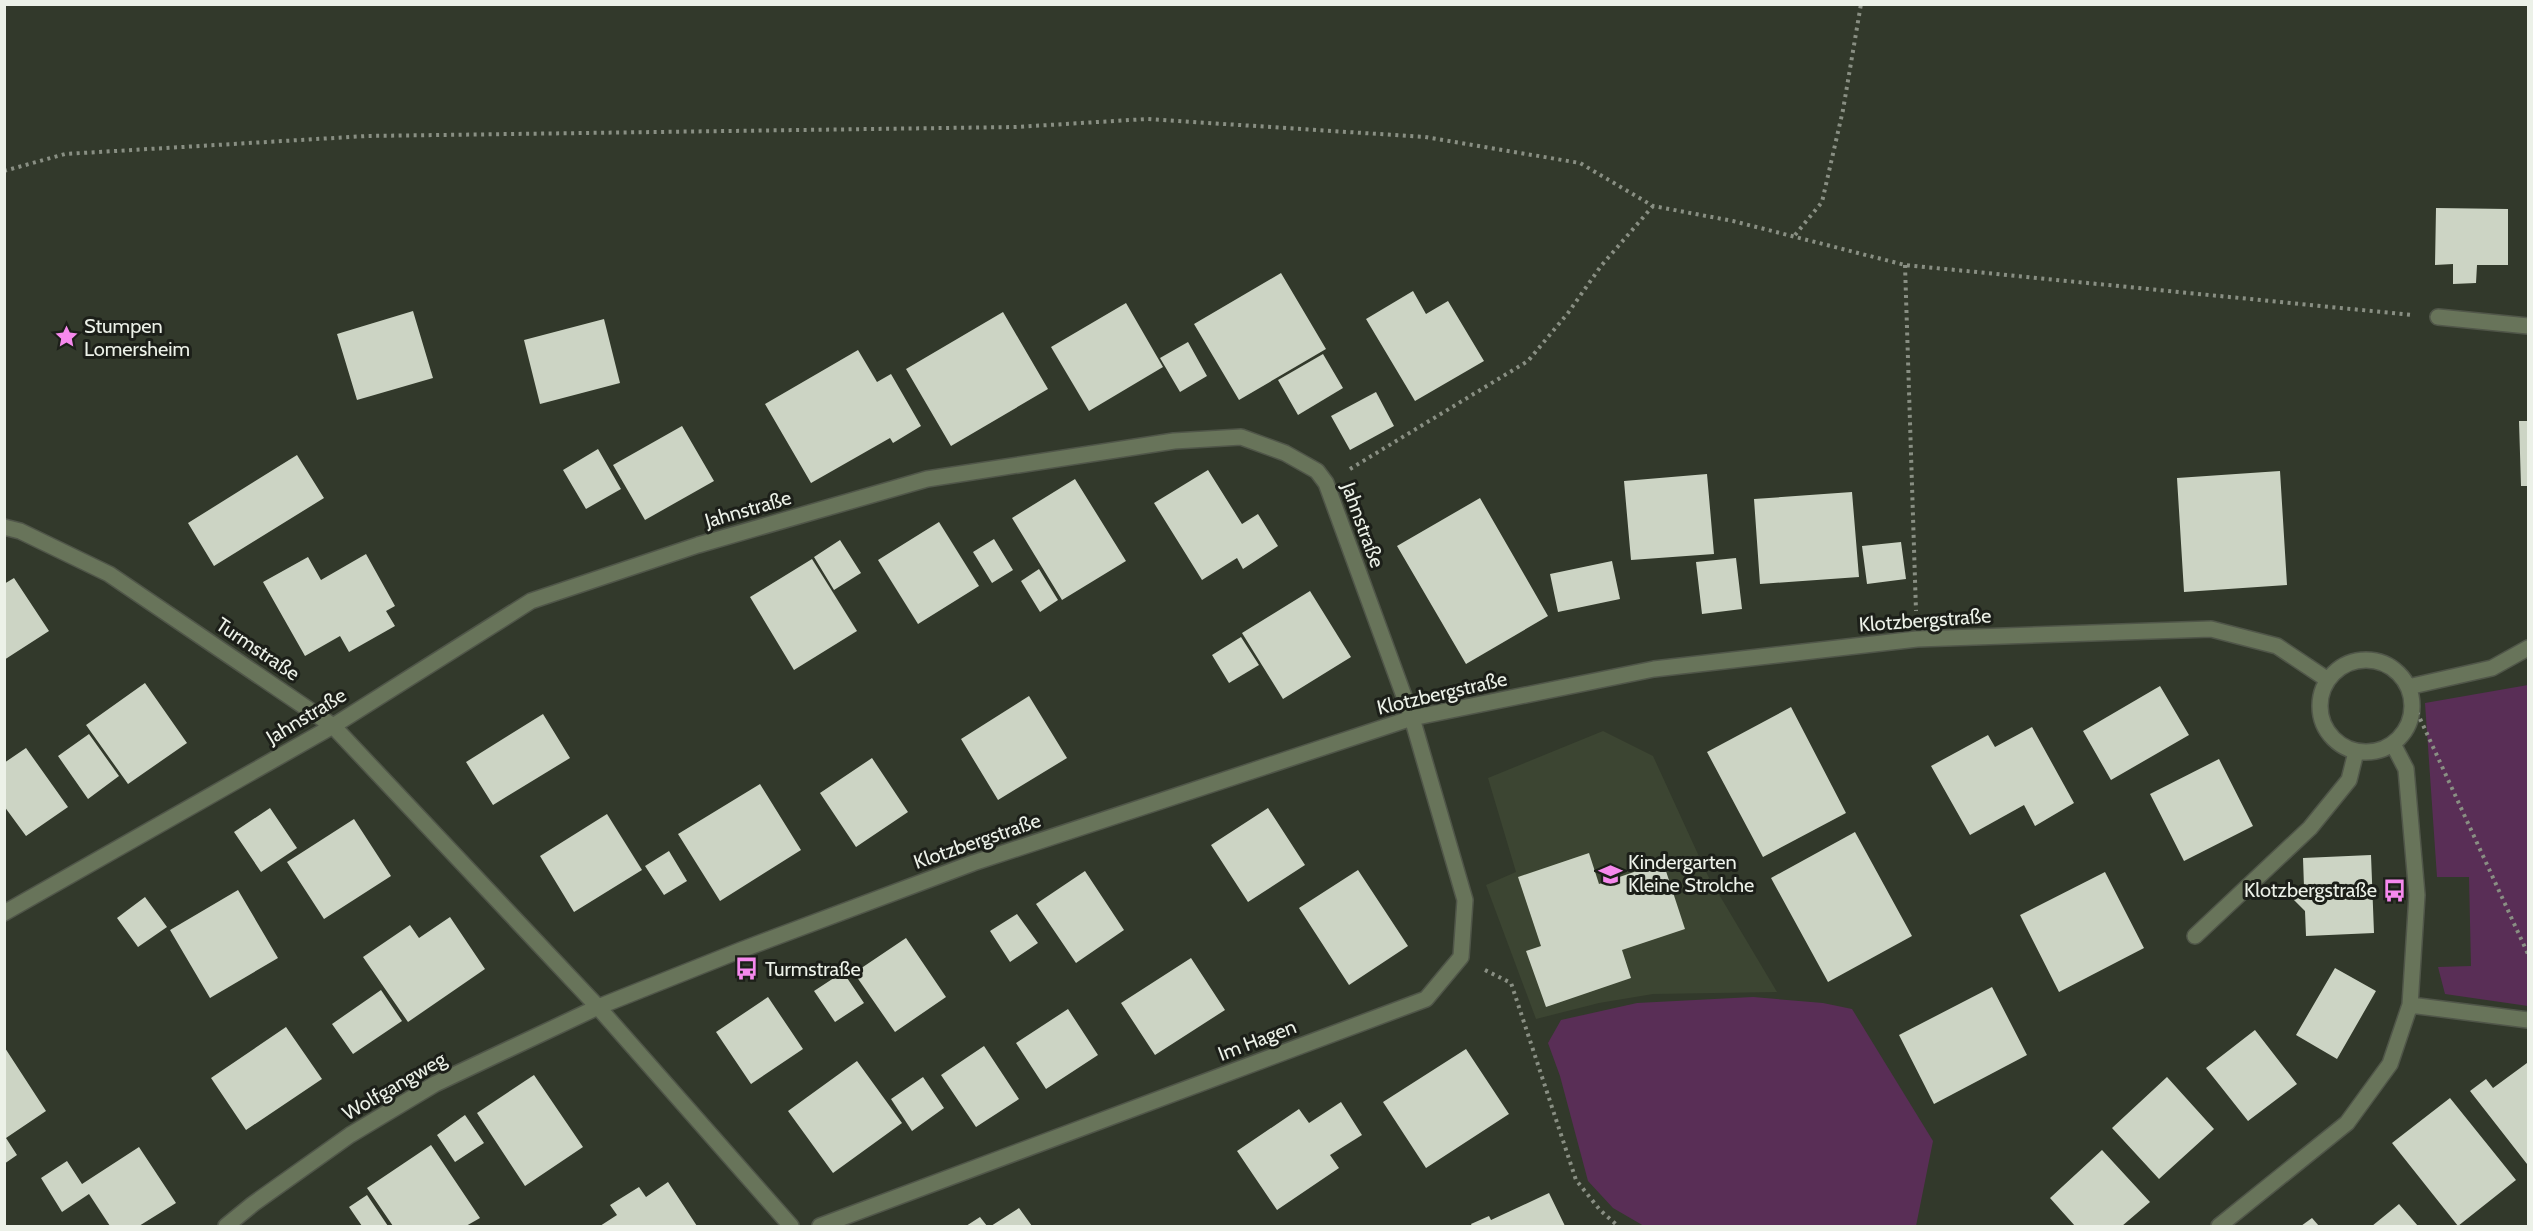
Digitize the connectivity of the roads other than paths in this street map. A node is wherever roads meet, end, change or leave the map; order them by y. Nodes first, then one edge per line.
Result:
1 (2438, 317) road end
2 (2529, 326) edge
3 (4, 527) edge
4 (2529, 648) edge
5 (2328, 680) junction
6 (2408, 687) junction
7 (1412, 718) junction
8 (333, 726) junction
9 (2393, 744) junction
10 (2356, 752) junction
11 (4, 913) edge
12 (2195, 936) dead end
13 (2410, 1005) junction
14 (598, 1007) junction
15 (2529, 1020) edge
16 (226, 1227) edge
17 (790, 1227) edge
18 (820, 1227) edge
19 (2219, 1227) edge

1 - 2 street
3 - 8 street, Turmstraße
4 - 6 street
5 - 6 street
5 - 7 street, Klotzbergstraße
5 - 10 street
6 - 9 street
7 - 8 street, Jahnstraße
7 - 14 street, Klotzbergstraße
7 - 18 street, Im Hagen
8 - 11 street, Jahnstraße
8 - 14 street, Turmstraße
9 - 10 street
9 - 13 street
10 - 12 street
13 - 15 street
13 - 19 street
14 - 16 street, Wolfgangweg
14 - 17 street, Turmstraße

